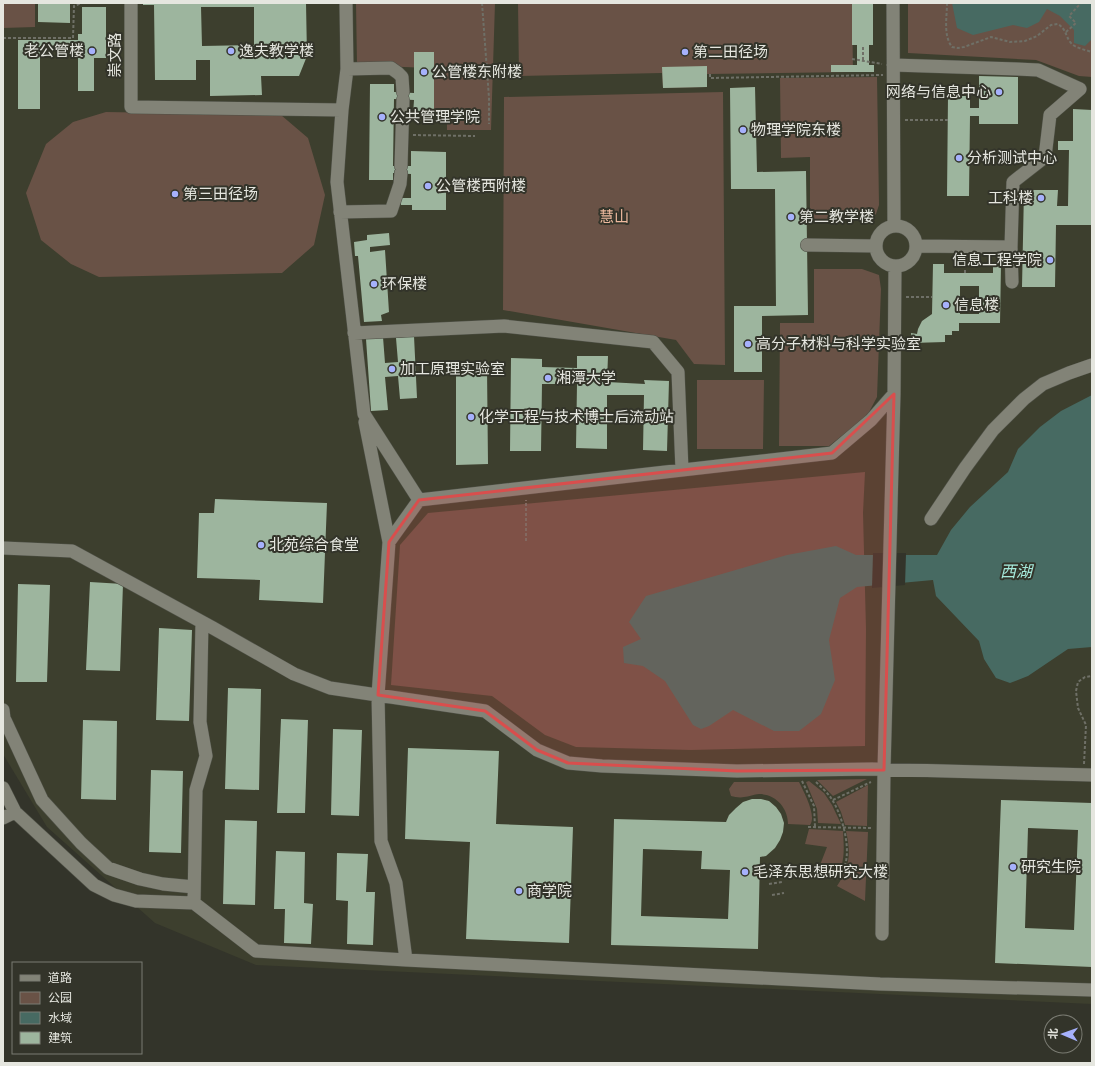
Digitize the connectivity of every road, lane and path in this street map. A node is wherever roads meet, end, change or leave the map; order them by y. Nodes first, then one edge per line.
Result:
1 (82, 3) edge
2 (132, 3) edge
3 (346, 3) edge
4 (482, 3) edge
5 (893, 3) edge
6 (947, 3) edge
7 (1081, 3) edge
8 (1066, 32) junction
9 (3, 38) edge
10 (863, 45) dead end
11 (1092, 52) edge
12 (852, 59) dead end
13 (863, 60) junction
14 (893, 64) junction
15 (347, 69) junction
16 (710, 74) dead end
17 (884, 74) dead end
18 (1086, 89) edge
19 (342, 110) junction
20 (902, 120) dead end
21 (948, 120) dead end
22 (489, 124) dead end
23 (402, 135) junction
24 (475, 136) dead end
25 (340, 212) junction
26 (894, 226) junction
27 (807, 245) dead end
28 (876, 246) junction
29 (916, 246) junction
30 (965, 246) junction
31 (1011, 247) junction
32 (895, 266) junction
33 (965, 273) dead end
34 (1012, 282) dead end
35 (895, 297) junction
36 (932, 297) dead end
37 (354, 333) junction
38 (1092, 365) edge
39 (894, 394) junction
40 (364, 414) junction
41 (682, 470) junction
42 (526, 497) dead end
43 (419, 500) junction
44 (931, 519) dead end
45 (526, 540) dead end
46 (389, 542) junction
47 (3, 548) edge
48 (202, 622) junction
49 (1092, 676) edge
50 (378, 695) junction
51 (3, 710) edge
52 (884, 770) junction
53 (1088, 770) edge
54 (812, 778) dead end
55 (802, 781) dead end
56 (872, 781) dead end
57 (3, 788) edge
58 (833, 800) junction
59 (15, 812) junction
60 (3, 818) edge
61 (808, 827) dead end
62 (815, 827) junction
63 (844, 828) junction
64 (870, 828) dead end
65 (840, 876) dead end
66 (782, 882) dead end
67 (769, 884) dead end
68 (194, 887) junction
69 (784, 893) dead end
70 (772, 895) dead end
71 (194, 904) junction
72 (882, 934) dead end
73 (406, 960) junction
74 (1092, 990) edge

1 - 9 path
2 - 19 street, 崇文路
3 - 15 street
4 - 22 path
5 - 14 street
6 - 8 path
7 - 8 path
8 - 11 path
10 - 13 path
12 - 13 path
13 - 14 path
14 - 18 street
14 - 26 street
15 - 19 street
15 - 23 street
16 - 17 path
18 - 31 street
19 - 25 street
20 - 21 path
23 - 24 path
23 - 25 street
25 - 37 street
26 - 28 street
26 - 29 street
27 - 28 street
28 - 32 street
29 - 30 street
29 - 32 street
30 - 31 street
30 - 33 path
31 - 34 street
32 - 35 street
35 - 36 path
35 - 39 street
37 - 40 street
37 - 41 street
38 - 44 street
39 - 41 street
39 - 52 street
40 - 43 street
40 - 46 street
41 - 43 street
42 - 45 path
43 - 46 street
46 - 50 street
47 - 48 street
48 - 50 street
48 - 68 street
49 - 53 path
50 - 52 street
50 - 73 street
51 - 68 street
52 - 53 street
52 - 72 street
54 - 58 path
55 - 62 path
56 - 58 path
57 - 59 street
58 - 63 path
59 - 60 street
59 - 71 street
61 - 62 path
62 - 63 path
63 - 64 path
63 - 65 path
66 - 67 path
68 - 71 street
69 - 70 path
71 - 73 street
73 - 74 street

